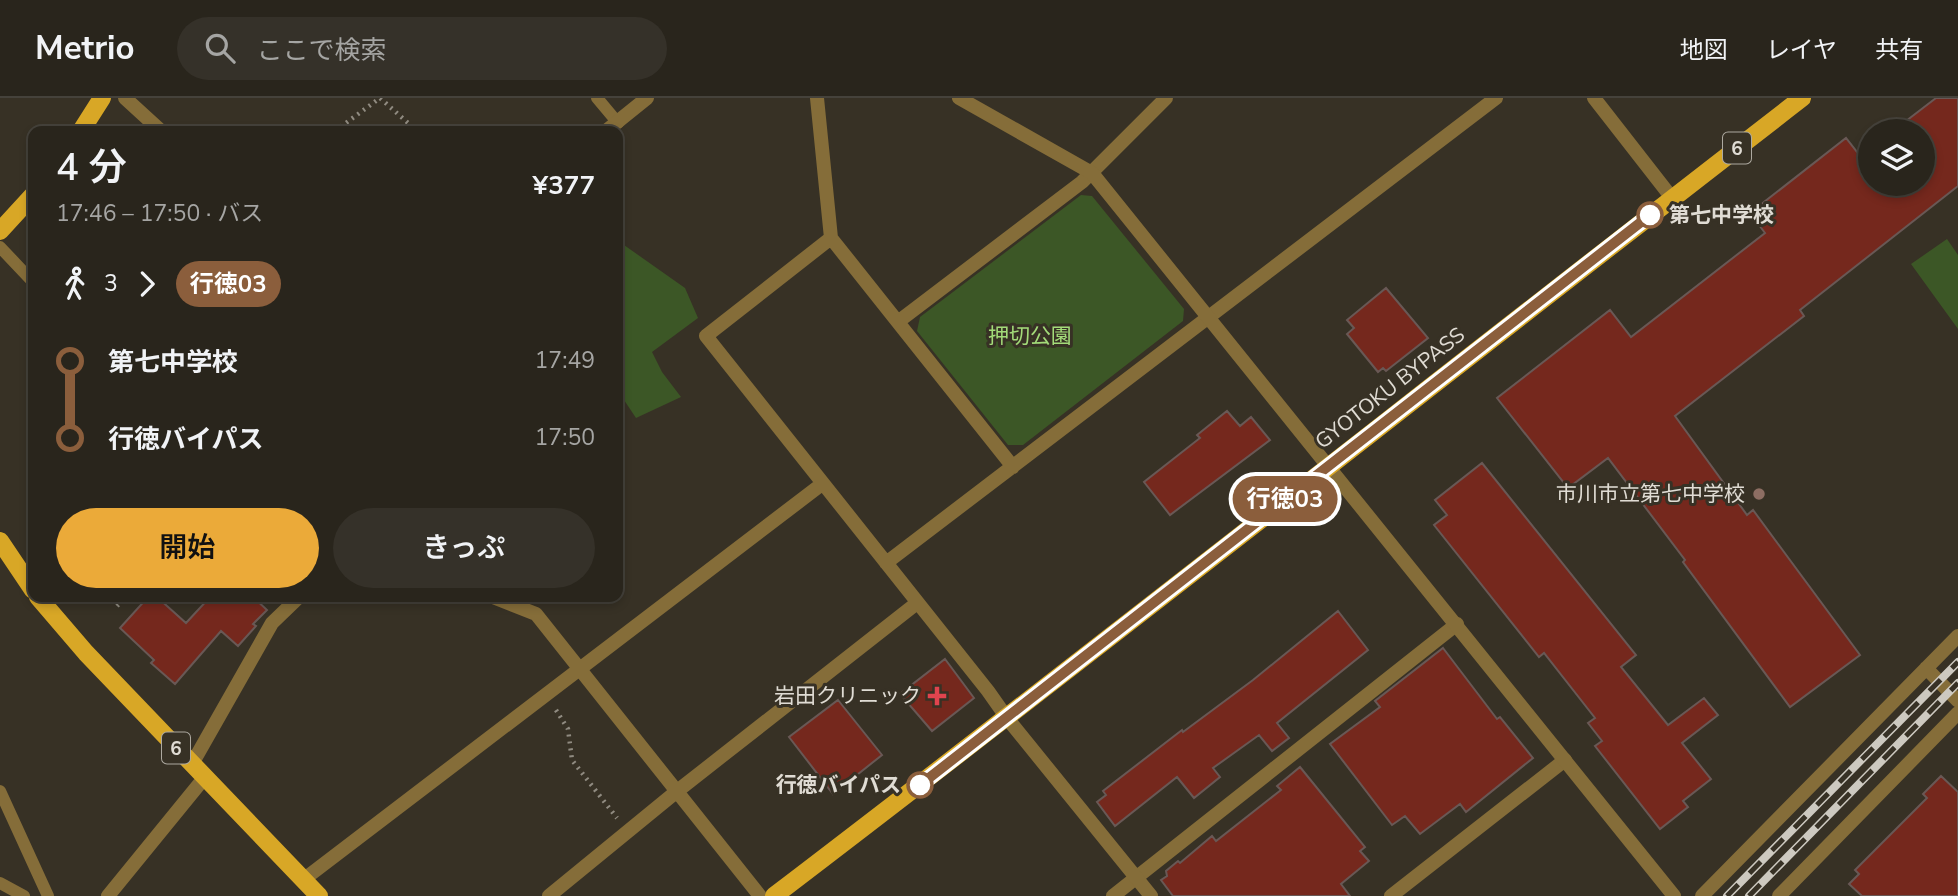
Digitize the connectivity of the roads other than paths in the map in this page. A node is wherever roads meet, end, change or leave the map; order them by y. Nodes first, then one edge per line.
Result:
1 (102, 98) edge
2 (125, 98) edge
3 (597, 98) edge
4 (647, 98) edge
5 (817, 98) edge
6 (959, 98) edge
7 (1166, 98) edge
8 (1496, 98) edge
9 (1594, 98) edge
10 (1802, 98) edge
11 (618, 123) junction
12 (84, 126) edge
13 (155, 126) edge
14 (614, 126) edge
15 (1092, 173) junction
16 (1672, 198) junction
17 (28, 200) edge
18 (0, 231) edge
19 (831, 238) junction
20 (0, 247) edge
21 (28, 277) edge
22 (1209, 317) junction
23 (899, 321) junction
24 (1328, 466) junction
25 (1013, 467) junction
26 (822, 484) junction
27 (0, 541) edge
28 (886, 564) junction
29 (28, 583) edge
30 (42, 602) edge
31 (294, 602) edge
32 (506, 602) edge
33 (917, 603) junction
34 (1457, 624) junction
35 (1958, 636) edge
36 (1926, 668) junction
37 (580, 669) junction
38 (1958, 701) edge
39 (1958, 713) edge
40 (1007, 718) junction
41 (1565, 760) junction
42 (198, 770) junction
43 (0, 791) edge
44 (676, 792) junction
45 (1137, 878) junction
46 (303, 880) junction
47 (0, 883) edge
48 (24, 896) edge
49 (48, 896) edge
50 (108, 896) edge
51 (319, 896) edge
52 (550, 896) edge
53 (760, 896) edge
54 (775, 896) edge
55 (1113, 896) edge
56 (1151, 896) edge
57 (1391, 896) edge
58 (1674, 896) edge
59 (1702, 896) edge
60 (1779, 896) edge

1 - 12 main road
2 - 13 street
3 - 11 lane
4 - 11 street
5 - 19 street
6 - 15 street
7 - 15 street
8 - 22 street
9 - 16 street
10 - 16 main road, GYOTOKU BYPASS / 6
11 - 14 street
15 - 22 street
15 - 23 street
16 - 24 main road, GYOTOKU BYPASS / 6
17 - 18 main road
19 - 23 street
19 - 26 street
20 - 21 lane
22 - 24 street
22 - 25 street
23 - 25 street
24 - 34 street
24 - 40 main road, GYOTOKU BYPASS / 6
25 - 28 street
26 - 28 street
26 - 37 street
27 - 29 main road
28 - 33 street
30 - 42 main road, 6
31 - 42 street
32 - 37 street
33 - 40 street
33 - 44 street
34 - 41 street
34 - 45 street
35 - 36 street
36 - 38 street
36 - 59 street
37 - 44 street
37 - 46 street
39 - 60 street
40 - 45 street
40 - 54 main road, GYOTOKU BYPASS / 6
41 - 57 street
41 - 58 street
42 - 46 main road, 6
42 - 50 street
43 - 49 lane
44 - 52 street
44 - 53 street
45 - 55 street
45 - 56 street
46 - 51 main road, 6
47 - 48 lane

